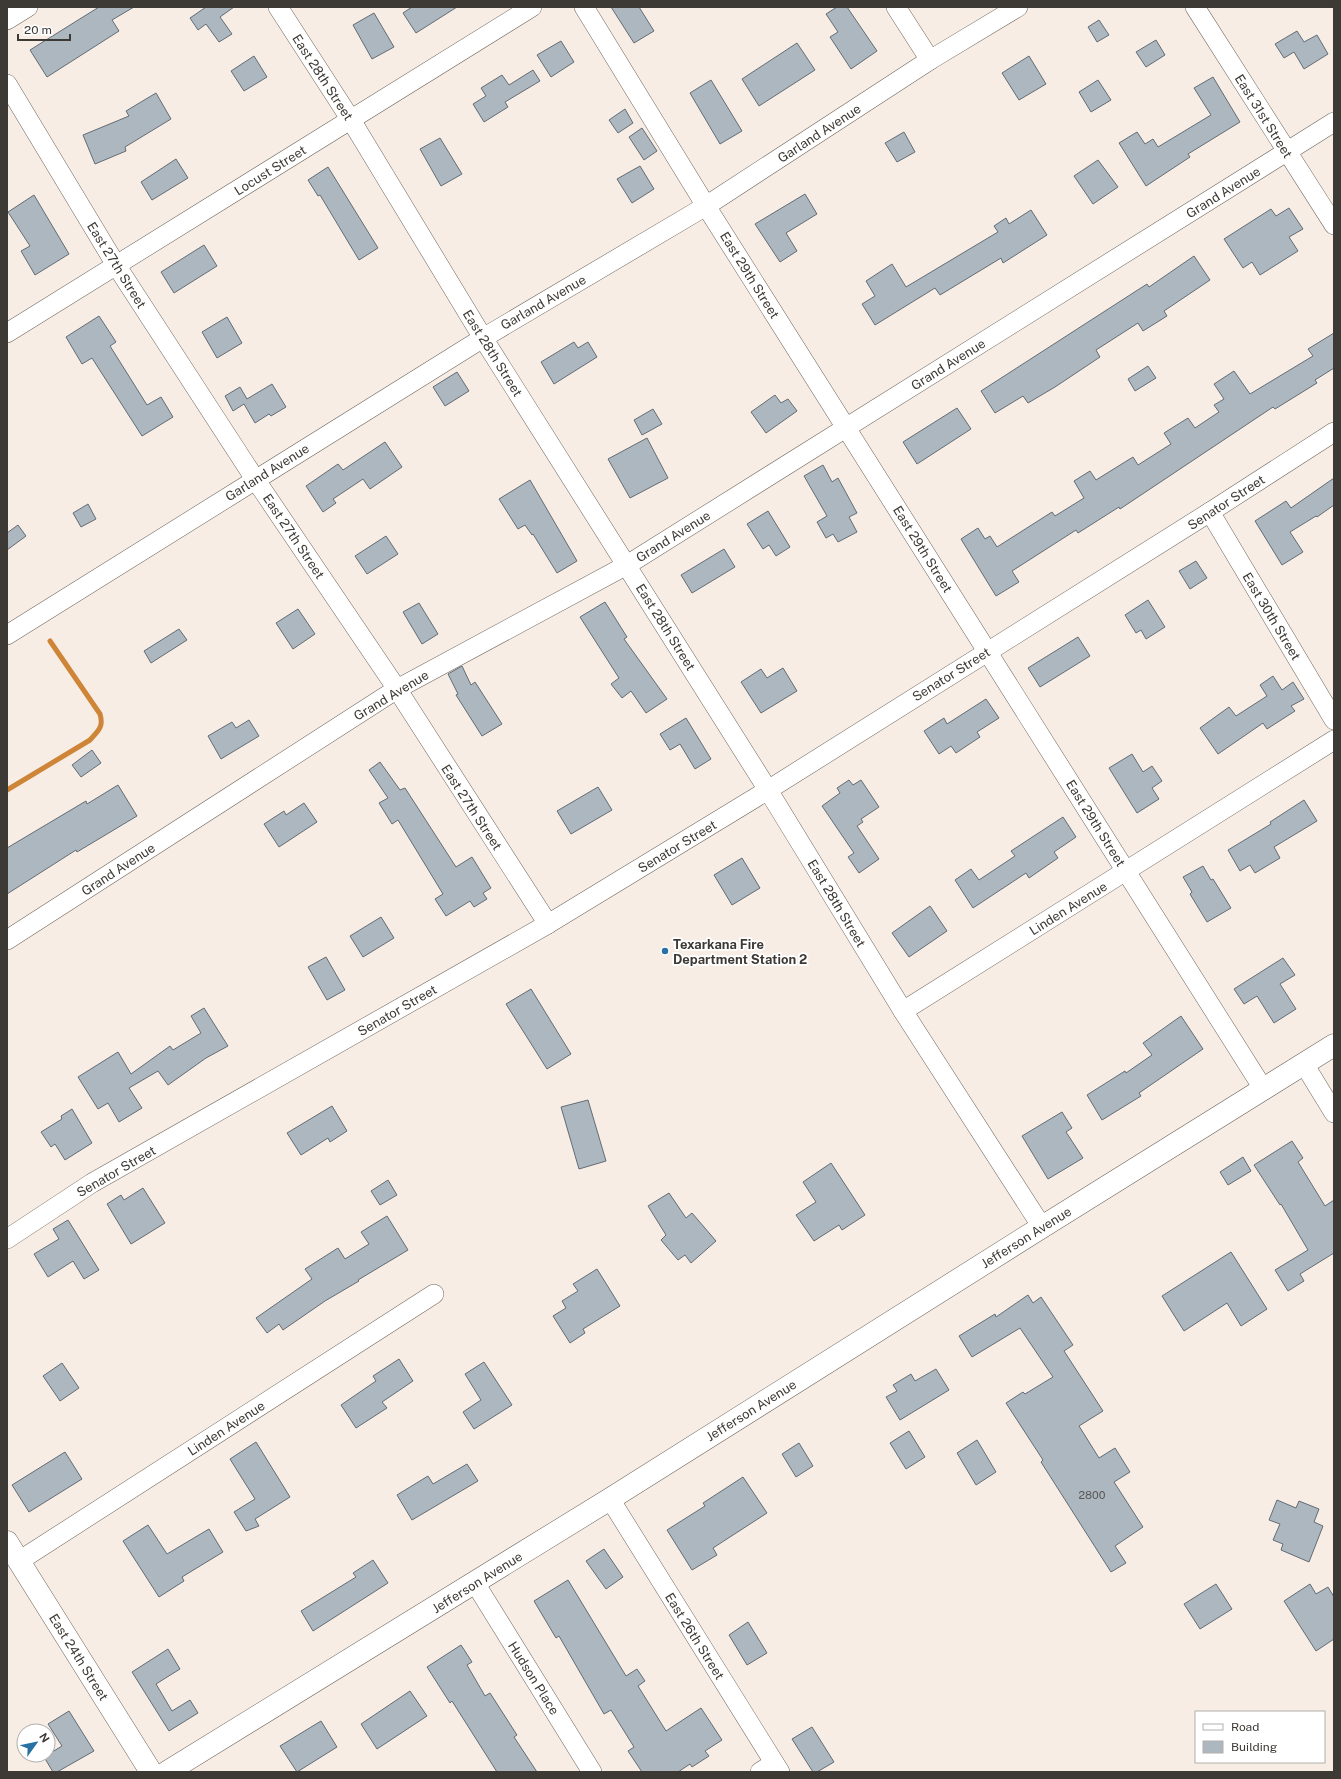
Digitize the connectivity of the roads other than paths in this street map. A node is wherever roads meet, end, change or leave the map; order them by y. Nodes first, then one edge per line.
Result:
1 (28, 7) edge
2 (278, 7) edge
3 (532, 7) edge
4 (584, 7) edge
5 (896, 7) edge
6 (1018, 7) edge
7 (1195, 7) edge
8 (7, 20) edge
9 (930, 60) junction
10 (7, 84) edge
11 (351, 120) junction
12 (1334, 122) edge
13 (1286, 152) junction
14 (706, 206) junction
15 (1334, 225) edge
16 (116, 266) junction
17 (7, 333) edge
18 (484, 338) junction
19 (846, 428) junction
20 (1334, 432) edge
21 (255, 479) junction
22 (1210, 512) junction
23 (627, 565) junction
24 (7, 635) edge
25 (987, 651) junction
26 (397, 689) junction
27 (1334, 720) edge
28 (1334, 740) edge
29 (768, 790) junction
30 (1127, 871) junction
31 (548, 924) junction
32 (7, 940) edge
33 (903, 1011) junction
34 (1334, 1045) edge
35 (1304, 1064) junction
36 (1264, 1090) junction
37 (1334, 1113) edge
38 (1042, 1227) junction
39 (7, 1239) edge
40 (434, 1294) dead end
41 (610, 1499) junction
42 (7, 1542) edge
43 (19, 1560) junction
44 (475, 1583) junction
45 (771, 1769) edge
46 (151, 1772) edge
47 (167, 1772) edge
48 (592, 1772) edge

1 - 8 street
2 - 11 street, East 28th Street
3 - 11 street, Locust Street
4 - 14 street, East 29th Street
5 - 9 street
6 - 9 street, Garland Avenue
7 - 13 street, East 31st Street
9 - 14 street, Garland Avenue
10 - 16 street, East 27th Street
11 - 16 street, Locust Street
11 - 18 street, East 28th Street
12 - 13 street, Grand Avenue
13 - 15 street, East 31st Street
13 - 19 street, Grand Avenue
14 - 18 street, Garland Avenue
14 - 19 street, East 29th Street
16 - 17 street, Locust Street
16 - 21 street, East 27th Street
18 - 21 street, Garland Avenue
18 - 23 street, East 28th Street
19 - 23 street, Grand Avenue
19 - 25 street, East 29th Street
20 - 22 street, Senator Street
21 - 24 street, Garland Avenue
21 - 26 street, East 27th Street
22 - 25 street, Senator Street
22 - 27 street, East 30th Street
23 - 26 street, Grand Avenue
23 - 29 street, East 28th Street
25 - 29 street, Senator Street
25 - 30 street, East 29th Street
26 - 31 street, East 27th Street
26 - 32 street, Grand Avenue
28 - 30 street, Linden Avenue
29 - 31 street, Senator Street
29 - 33 street, East 28th Street
30 - 33 street, Linden Avenue
30 - 36 street, East 29th Street
31 - 39 street, Senator Street
33 - 38 street, East 28th Street
34 - 35 main road, Jefferson Avenue
35 - 36 main road, Jefferson Avenue
35 - 37 street
36 - 38 main road, Jefferson Avenue
38 - 41 main road, Jefferson Avenue
40 - 43 street, Linden Avenue
41 - 44 main road, Jefferson Avenue
41 - 45 street, East 26th Street
42 - 43 main road, East 24th Street
43 - 46 main road, East 24th Street
44 - 47 main road, Jefferson Avenue
44 - 48 street, Hudson Place

